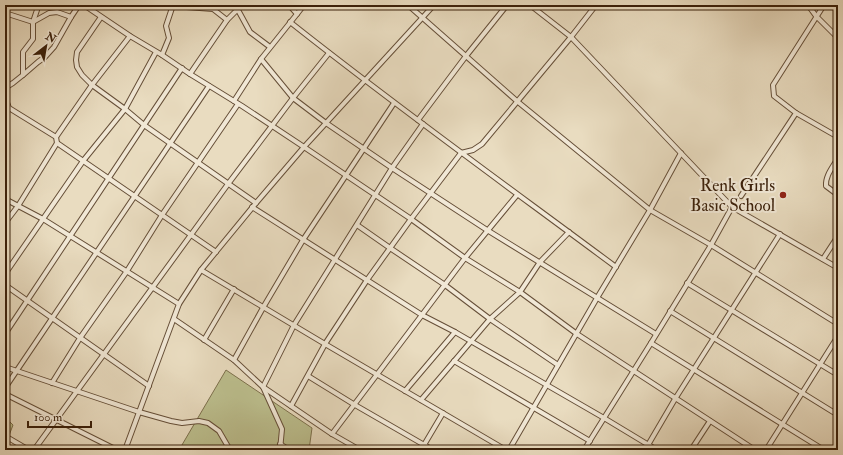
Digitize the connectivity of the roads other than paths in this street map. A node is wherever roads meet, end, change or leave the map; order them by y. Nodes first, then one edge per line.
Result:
1 (38, 5) edge
2 (80, 5) edge
3 (84, 5) edge
4 (160, 5) edge
5 (242, 5) edge
6 (289, 5) edge
7 (304, 5) edge
8 (408, 5) edge
9 (434, 5) edge
10 (507, 5) edge
11 (530, 5) edge
12 (596, 5) edge
13 (808, 5) edge
14 (824, 5) edge
15 (5, 6) edge
16 (173, 6) edge
17 (238, 10) junction
18 (5, 13) edge
19 (297, 14) junction
20 (102, 16) junction
21 (816, 16) junction
22 (71, 17) junction
23 (422, 18) junction
24 (227, 20) junction
25 (33, 22) junction
26 (290, 22) junction
27 (130, 36) junction
28 (571, 38) junction
29 (838, 38) edge
30 (270, 48) junction
31 (156, 52) junction
32 (329, 53) junction
33 (162, 55) junction
34 (466, 56) junction
35 (261, 59) junction
36 (182, 68) junction
37 (190, 74) junction
38 (23, 75) junction
39 (365, 81) junction
40 (92, 86) junction
41 (209, 86) junction
42 (5, 88) edge
43 (5, 97) edge
44 (293, 98) junction
45 (236, 102) junction
46 (518, 102) junction
47 (394, 103) junction
48 (125, 109) junction
49 (796, 113) junction
50 (418, 120) junction
51 (326, 123) junction
52 (423, 124) junction
53 (144, 125) junction
54 (272, 126) junction
55 (56, 137) junction
56 (838, 137) edge
57 (57, 143) junction
58 (171, 144) junction
59 (304, 147) junction
60 (363, 149) junction
61 (461, 153) junction
62 (682, 153) junction
63 (838, 158) edge
64 (83, 161) junction
65 (198, 162) junction
66 (392, 168) junction
67 (346, 176) junction
68 (109, 178) junction
69 (228, 184) junction
70 (430, 193) junction
71 (375, 195) junction
72 (517, 195) junction
73 (838, 195) edge
74 (741, 196) dead end
75 (135, 197) junction
76 (5, 199) edge
77 (256, 203) junction
78 (18, 206) junction
79 (252, 207) junction
80 (732, 207) junction
81 (650, 210) junction
82 (162, 215) junction
83 (43, 219) junction
84 (410, 219) junction
85 (5, 223) edge
86 (357, 225) junction
87 (487, 230) junction
88 (569, 232) junction
89 (780, 234) junction
90 (191, 235) junction
91 (70, 236) junction
92 (838, 236) edge
93 (303, 240) junction
94 (711, 245) junction
95 (390, 248) junction
96 (216, 252) junction
97 (97, 253) junction
98 (465, 258) junction
99 (823, 259) junction
100 (335, 260) junction
101 (540, 262) junction
102 (616, 267) junction
103 (838, 268) edge
104 (201, 270) junction
105 (127, 271) junction
106 (756, 273) junction
107 (5, 274) edge
108 (367, 280) junction
109 (687, 283) junction
110 (5, 285) edge
111 (445, 285) junction
112 (153, 287) junction
113 (234, 289) junction
114 (520, 292) junction
115 (597, 298) junction
116 (27, 301) junction
117 (179, 304) junction
118 (264, 306) junction
119 (732, 310) junction
120 (670, 311) junction
121 (422, 315) junction
122 (52, 318) junction
123 (174, 319) junction
124 (490, 319) junction
125 (838, 324) edge
126 (294, 325) junction
127 (455, 332) junction
128 (5, 334) edge
129 (577, 334) junction
130 (656, 334) junction
131 (838, 336) edge
132 (80, 338) junction
133 (714, 338) junction
134 (204, 340) junction
135 (471, 342) junction
136 (651, 343) junction
137 (326, 344) junction
138 (104, 354) junction
139 (234, 360) junction
140 (454, 361) junction
141 (820, 364) junction
142 (558, 365) junction
143 (5, 367) edge
144 (694, 370) junction
145 (16, 371) junction
146 (633, 371) junction
147 (377, 375) junction
148 (838, 375) edge
149 (308, 376) junction
150 (52, 383) junction
151 (546, 385) junction
152 (149, 386) junction
153 (263, 387) junction
154 (5, 388) edge
155 (77, 391) junction
156 (405, 391) junction
157 (802, 393) junction
158 (5, 394) edge
159 (675, 399) junction
160 (421, 400) junction
161 (354, 405) junction
162 (291, 406) junction
163 (534, 408) junction
164 (139, 412) junction
165 (443, 413) junction
166 (838, 415) edge
167 (604, 418) junction
168 (56, 420) junction
169 (710, 421) junction
170 (782, 424) junction
171 (332, 434) junction
172 (5, 436) edge
173 (590, 441) junction
174 (280, 444) junction
175 (424, 445) junction
176 (648, 445) junction
177 (29, 450) edge
178 (34, 450) edge
179 (117, 450) edge
180 (125, 450) edge
181 (230, 450) edge
182 (280, 450) edge
183 (289, 450) edge
184 (360, 450) edge
185 (421, 450) edge
186 (433, 450) edge
187 (506, 450) edge
188 (509, 450) edge
189 (584, 450) edge
190 (657, 450) edge
191 (691, 450) edge
192 (755, 450) edge
193 (766, 450) edge
194 (824, 450) edge

1 - 25 street
2 - 22 street
3 - 20 street
4 - 16 street
5 - 17 street
6 - 19 street
7 - 19 street
8 - 23 street
9 - 23 street
10 - 34 street
11 - 28 street
12 - 28 street
13 - 21 street
14 - 21 street
15 - 18 street
16 - 24 street
16 - 33 street
17 - 24 street
17 - 30 street
18 - 25 street
19 - 26 street
20 - 27 street
20 - 40 street
21 - 29 street
21 - 49 street
22 - 25 street
22 - 38 street
23 - 34 street
23 - 39 street
24 - 37 street
25 - 38 street
26 - 30 street
26 - 32 street
27 - 31 street
27 - 40 street
28 - 46 street
28 - 62 street
30 - 35 street
31 - 33 street
31 - 48 street
32 - 39 street
32 - 44 street
33 - 36 street
34 - 46 street
34 - 50 street
35 - 44 street
35 - 45 street
36 - 37 street
36 - 53 street
37 - 41 street
38 - 42 street
39 - 47 street
39 - 51 street
40 - 48 street
40 - 55 street
41 - 45 street
41 - 58 street
43 - 55 street
44 - 51 street
44 - 54 street
45 - 54 street
45 - 65 street
46 - 61 street
46 - 81 street
47 - 50 street
47 - 60 street
48 - 53 street
48 - 64 street
49 - 56 street
49 - 74 street
50 - 52 street
51 - 59 street
51 - 60 street
52 - 61 street
52 - 66 street
53 - 58 street
53 - 68 street
54 - 59 street
54 - 69 street
55 - 57 street
57 - 64 street
57 - 78 street
58 - 65 street
58 - 75 street
59 - 67 street
59 - 77 street
60 - 66 street
60 - 67 street
61 - 70 street
61 - 72 street
62 - 80 street
62 - 81 street
63 - 73 street
64 - 68 street
64 - 83 street
65 - 69 street
65 - 82 street
66 - 70 street
66 - 71 street
67 - 71 street
67 - 93 street
68 - 75 street
68 - 91 street
69 - 77 street
69 - 90 street
70 - 84 street
70 - 87 street
71 - 84 street
71 - 86 street
72 - 87 street
72 - 88 street
75 - 82 street
75 - 97 street
76 - 78 street
77 - 79 street
78 - 83 street
78 - 85 street
79 - 93 street
79 - 96 street
80 - 89 street
80 - 94 street
81 - 94 street
81 - 102 street
82 - 90 street
82 - 105 street
83 - 91 street
83 - 107 street
84 - 95 street
84 - 98 street
86 - 95 street
86 - 100 street
87 - 98 street
87 - 101 street
88 - 101 street
88 - 102 street
89 - 99 street
89 - 106 street
90 - 96 street
90 - 112 street
91 - 97 street
91 - 116 street
92 - 99 street
93 - 100 street
93 - 118 street
94 - 106 street
94 - 109 street
95 - 108 street
95 - 111 street
96 - 104 street
97 - 105 street
97 - 122 street
98 - 111 street
98 - 114 street
99 - 103 street
100 - 108 street
100 - 126 street
101 - 114 street
101 - 115 street
102 - 115 street
104 - 113 street
104 - 117 street
105 - 112 street
105 - 132 street
106 - 119 street
106 - 125 street
108 - 121 street
108 - 137 street
109 - 119 street
109 - 120 street
110 - 116 street
111 - 121 street
111 - 124 street
112 - 117 street
112 - 138 street
113 - 118 street
113 - 134 street
114 - 124 street
114 - 129 street
115 - 129 street
115 - 130 street
116 - 122 street
116 - 128 street
117 - 123 street
118 - 126 street
118 - 139 street
119 - 133 street
119 - 141 street
120 - 130 street
120 - 133 street
121 - 127 street
121 - 147 street
122 - 132 street
122 - 145 street
123 - 134 street
123 - 152 street
124 - 135 street
124 - 142 street
126 - 137 street
126 - 153 street
127 - 135 street
127 - 156 street
129 - 142 street
129 - 146 street
130 - 136 street
131 - 141 street
132 - 138 street
132 - 150 street
133 - 144 street
133 - 157 street
134 - 139 street
135 - 140 street
135 - 151 street
136 - 144 street
136 - 146 street
137 - 147 street
137 - 149 street
138 - 152 street
138 - 155 street
139 - 153 street
140 - 160 street
140 - 163 street
141 - 148 street
141 - 157 street
142 - 151 street
143 - 145 street
144 - 159 street
144 - 170 street
145 - 150 street
145 - 154 street
146 - 159 street
146 - 167 street
147 - 156 street
147 - 161 street
149 - 161 street
149 - 162 street
150 - 155 street
151 - 163 street
151 - 167 street
152 - 164 street
153 - 162 street
153 - 174 street
155 - 164 street
155 - 168 street
156 - 160 street
157 - 166 street
157 - 170 street
158 - 168 street
159 - 169 street
159 - 176 street
160 - 165 street
161 - 171 street
161 - 175 street
162 - 171 street
163 - 173 street
163 - 188 street
164 - 180 street
164 - 181 street
165 - 175 street
165 - 187 street
167 - 173 street
167 - 176 street
168 - 178 street
168 - 179 street
169 - 191 street
169 - 192 street
170 - 193 street
170 - 194 street
171 - 184 street
172 - 177 street
173 - 189 street
174 - 182 street
174 - 183 street
175 - 185 street
175 - 186 street
176 - 190 street

